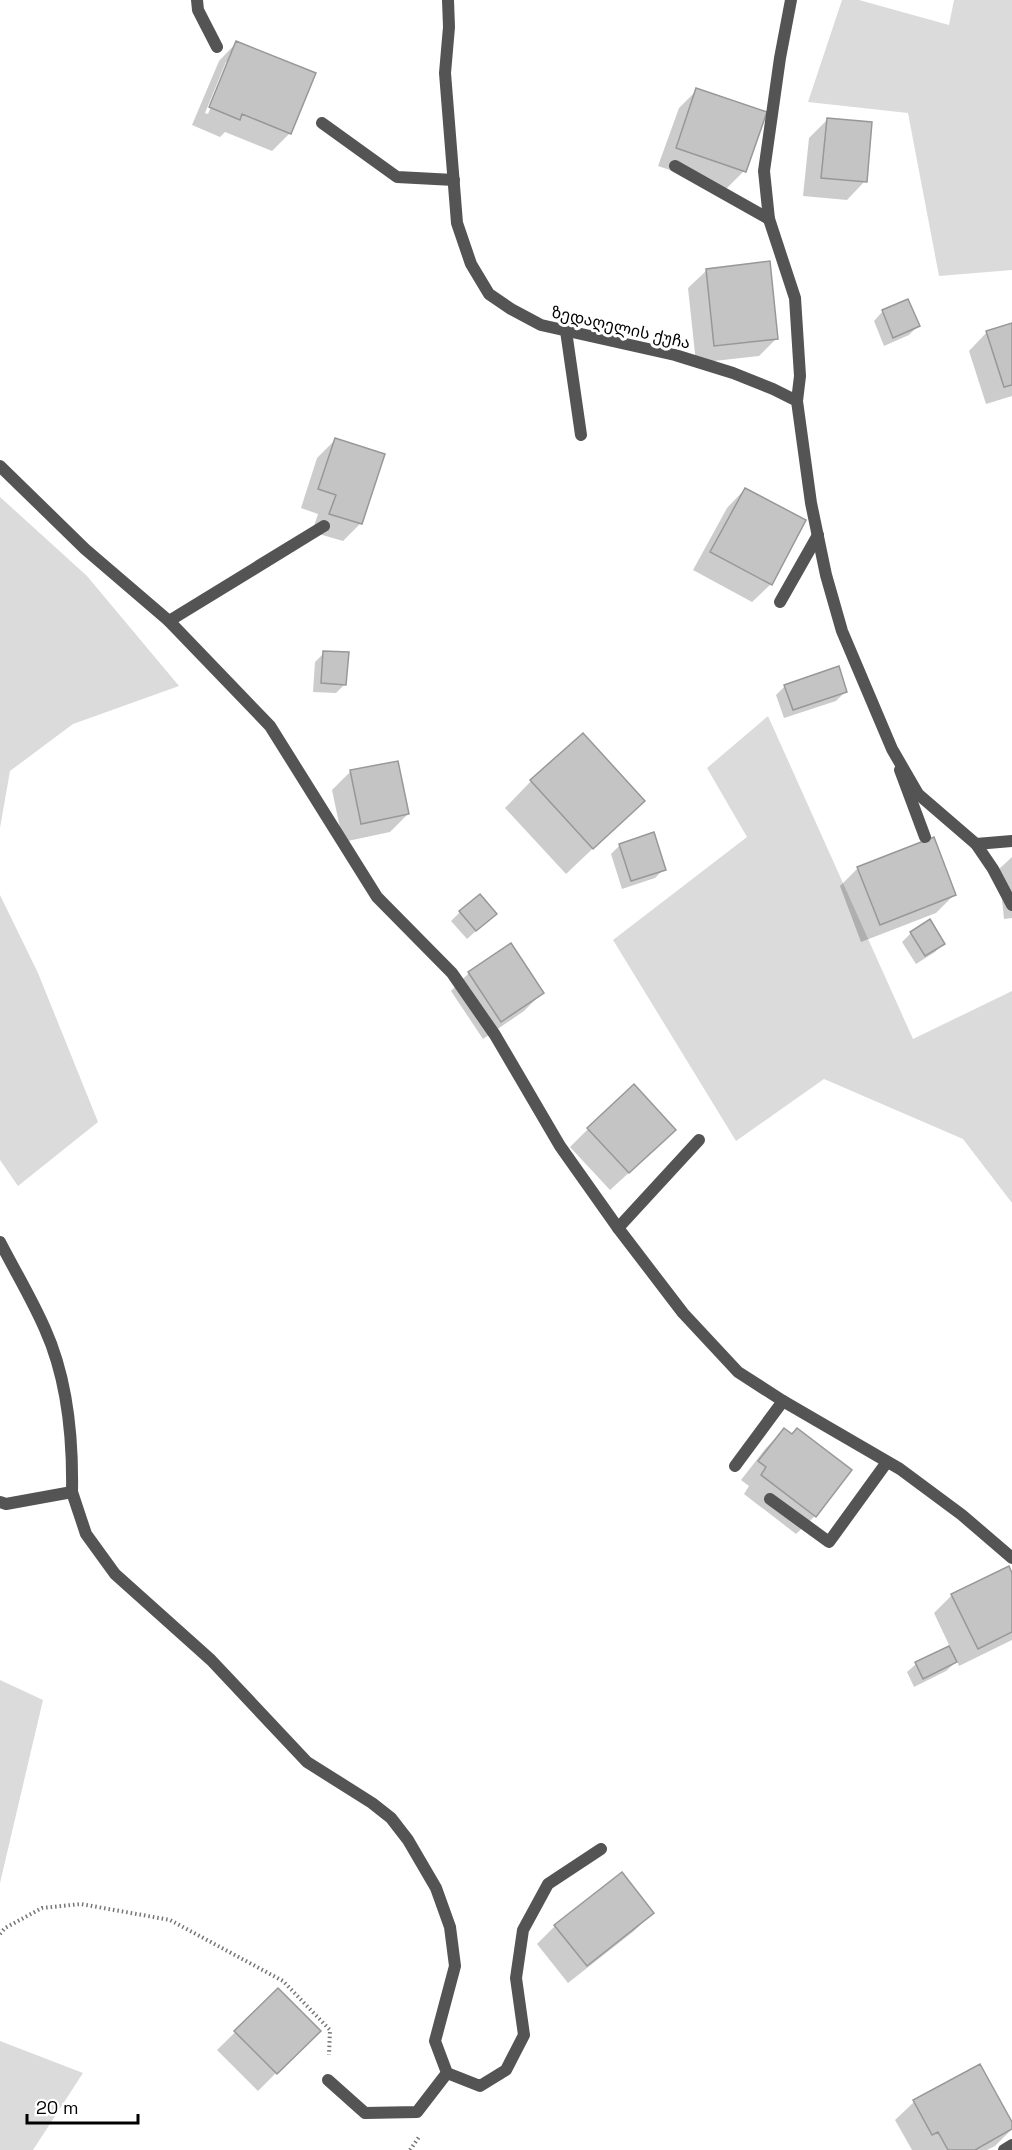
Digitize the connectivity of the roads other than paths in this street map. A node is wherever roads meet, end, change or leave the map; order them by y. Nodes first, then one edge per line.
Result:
1 (197, 0) edge
2 (448, 0) edge
3 (791, 0) edge
4 (217, 47) dead end
5 (322, 123) dead end
6 (675, 166) dead end
7 (454, 180) junction
8 (769, 219) junction
9 (566, 331) junction
10 (797, 402) junction
11 (581, 435) dead end
12 (0, 466) edge
13 (324, 526) dead end
14 (818, 535) junction
15 (780, 602) dead end
16 (169, 621) junction
17 (892, 748) junction
18 (925, 837) dead end
19 (1012, 841) edge
20 (976, 844) junction
21 (1012, 905) edge
22 (699, 1140) dead end
23 (618, 1228) junction
24 (0, 1242) edge
25 (783, 1401) junction
26 (887, 1462) junction
27 (735, 1466) dead end
28 (72, 1492) junction
29 (770, 1499) dead end
30 (0, 1502) edge
31 (1012, 1558) edge
32 (601, 1849) dead end
33 (447, 2073) junction
34 (328, 2080) road end
35 (1012, 2145) edge
36 (1004, 2150) edge

1 - 4 street
2 - 7 street, ზედაღელის ქუჩა
3 - 8 street
5 - 7 street
6 - 8 street
7 - 9 street, ზედაღელის ქუჩა
8 - 10 street
9 - 10 street, ზედაღელის ქუჩა
9 - 11 street
10 - 14 street
12 - 16 street
13 - 16 street
14 - 15 street
14 - 17 street
16 - 23 street
17 - 18 street
17 - 20 street
19 - 20 street
20 - 21 street
22 - 23 street
23 - 25 street
24 - 28 street
25 - 26 street
25 - 27 street
26 - 29 street
26 - 31 street
28 - 30 street
28 - 33 street
32 - 33 street
33 - 34 street
35 - 36 street

